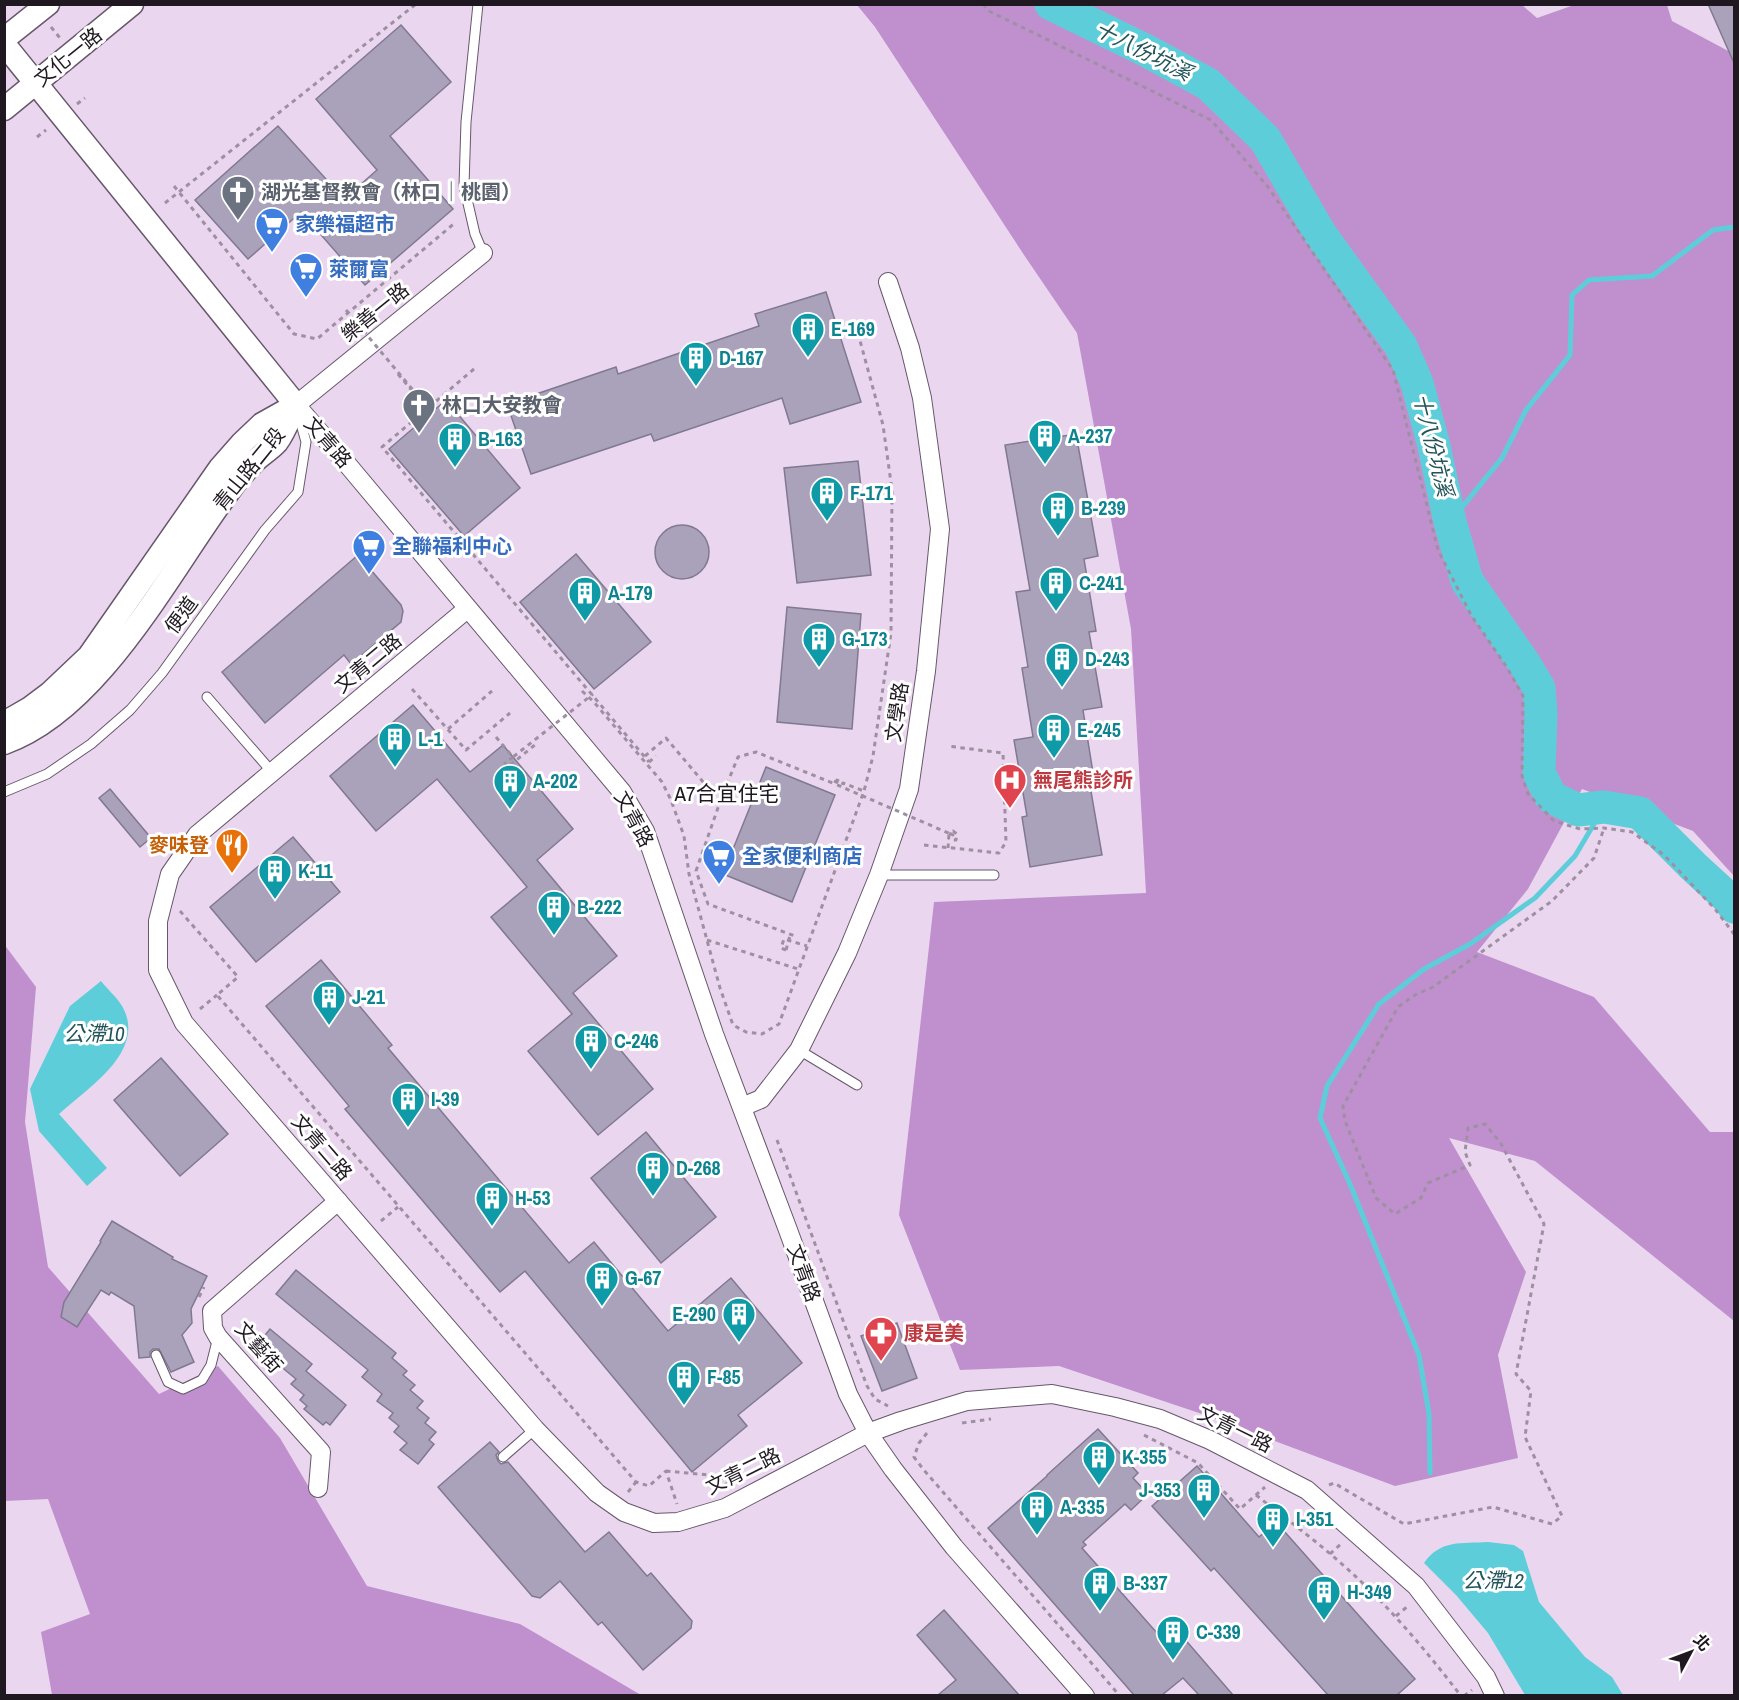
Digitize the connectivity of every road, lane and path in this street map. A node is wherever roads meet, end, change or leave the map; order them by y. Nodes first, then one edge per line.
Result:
1 (48, 4) edge
2 (132, 4) edge
3 (416, 4) edge
4 (478, 4) edge
5 (982, 4) edge
6 (4, 42) edge
7 (36, 83) junction
8 (4, 109) edge
9 (174, 186) dead end
10 (165, 203) dead end
11 (456, 222) dead end
12 (483, 253) joint
13 (888, 282) dead end
14 (347, 312) junction
15 (856, 326) dead end
16 (474, 369) dead end
17 (398, 374) dead end
18 (296, 405) junction
19 (428, 408) junction
20 (467, 609) junction
21 (412, 689) dead end
22 (492, 691) dead end
23 (582, 692) dead end
24 (592, 694) junction
25 (207, 697) dead end
26 (510, 713) dead end
27 (4, 723) edge
28 (447, 729) junction
29 (496, 737) dead end
30 (4, 743) edge
31 (536, 744) dead end
32 (947, 746) dead end
33 (645, 756) junction
34 (656, 756) dead end
35 (513, 757) junction
36 (272, 772) junction
37 (837, 782) junction
38 (864, 791) junction
39 (4, 792) edge
40 (720, 802) junction
41 (1604, 828) junction
42 (924, 845) dead end
43 (948, 848) junction
44 (879, 875) junction
45 (994, 875) dead end
46 (180, 911) dead end
47 (1734, 934) edge
48 (707, 939) junction
49 (807, 946) junction
50 (798, 969) junction
51 (217, 995) junction
52 (200, 1010) dead end
53 (799, 1050) junction
54 (857, 1085) dead end
55 (742, 1107) junction
56 (777, 1140) dead end
57 (338, 1201) junction
58 (399, 1207) junction
59 (381, 1221) dead end
60 (218, 1337) junction
61 (156, 1355) dead end
62 (895, 1408) dead end
63 (1000, 1418) dead end
64 (956, 1424) dead end
65 (535, 1428) junction
66 (930, 1430) dead end
67 (868, 1433) junction
68 (1164, 1439) dead end
69 (503, 1456) dead end
70 (666, 1471) junction
71 (636, 1482) junction
72 (1268, 1484) dead end
73 (318, 1488) dead end
74 (730, 1488) dead end
75 (1307, 1490) junction
76 (1256, 1495) junction
77 (625, 1496) dead end
78 (679, 1510) dead end
79 (1344, 1541) dead end
80 (1330, 1554) junction
81 (1410, 1604) dead end
82 (1395, 1616) junction
83 (1476, 1688) dead end
84 (1085, 1695) edge
85 (1120, 1695) edge
86 (1462, 1695) edge
87 (1495, 1695) edge

1 - 6 street
2 - 7 street, 文化一路
3 - 10 path
4 - 12 lane
5 - 41 path
6 - 7 street, 文青路
7 - 8 street, 文化一路
7 - 18 street, 文青路
9 - 14 path, bridge
11 - 14 path, bridge
12 - 18 street, 樂善一路
13 - 44 street, 文學路
14 - 19 path, bridge
15 - 38 path
16 - 19 path, bridge
17 - 19 path
18 - 20 street, 文青路
18 - 27 street, 青山路二段
18 - 30 street, 青山路二段
18 - 39 lane, 便道
19 - 24 path, bridge
20 - 36 street, 文青二路
20 - 55 street, 文青路
21 - 28 path
22 - 28 path
23 - 48 path
24 - 33 path, bridge
24 - 35 path, bridge
25 - 36 lane
26 - 28 path
29 - 35 path, bridge
31 - 35 path
32 - 43 path
33 - 34 path, bridge
33 - 40 path
36 - 57 street, 文青二路
37 - 38 path
37 - 40 path
37 - 43 path, bridge
38 - 49 path
40 - 49 path, bridge
41 - 47 path
41 - 75 path
42 - 43 path
44 - 45 lane
44 - 53 street, 文學路
46 - 51 path
48 - 50 path
48 - 50 path
49 - 50 path
51 - 52 path
51 - 58 path
53 - 54 lane
53 - 55 street, 文學路
55 - 67 street, 文青路
56 - 62 path
57 - 60 street, 文藝街
57 - 65 street, 文青二路
58 - 59 path
58 - 71 path
60 - 61 lane
60 - 73 street, 文藝街
63 - 64 path
65 - 67 street, 文青二路
65 - 69 lane
66 - 85 path
67 - 75 street, 文青一路
67 - 84 street, 文青路
68 - 76 path
70 - 71 path
70 - 74 path
70 - 78 path
71 - 77 path
72 - 76 path
75 - 87 street, 文青一路
76 - 80 path
79 - 80 path
80 - 82 path
81 - 82 path
82 - 86 path
83 - 86 path

